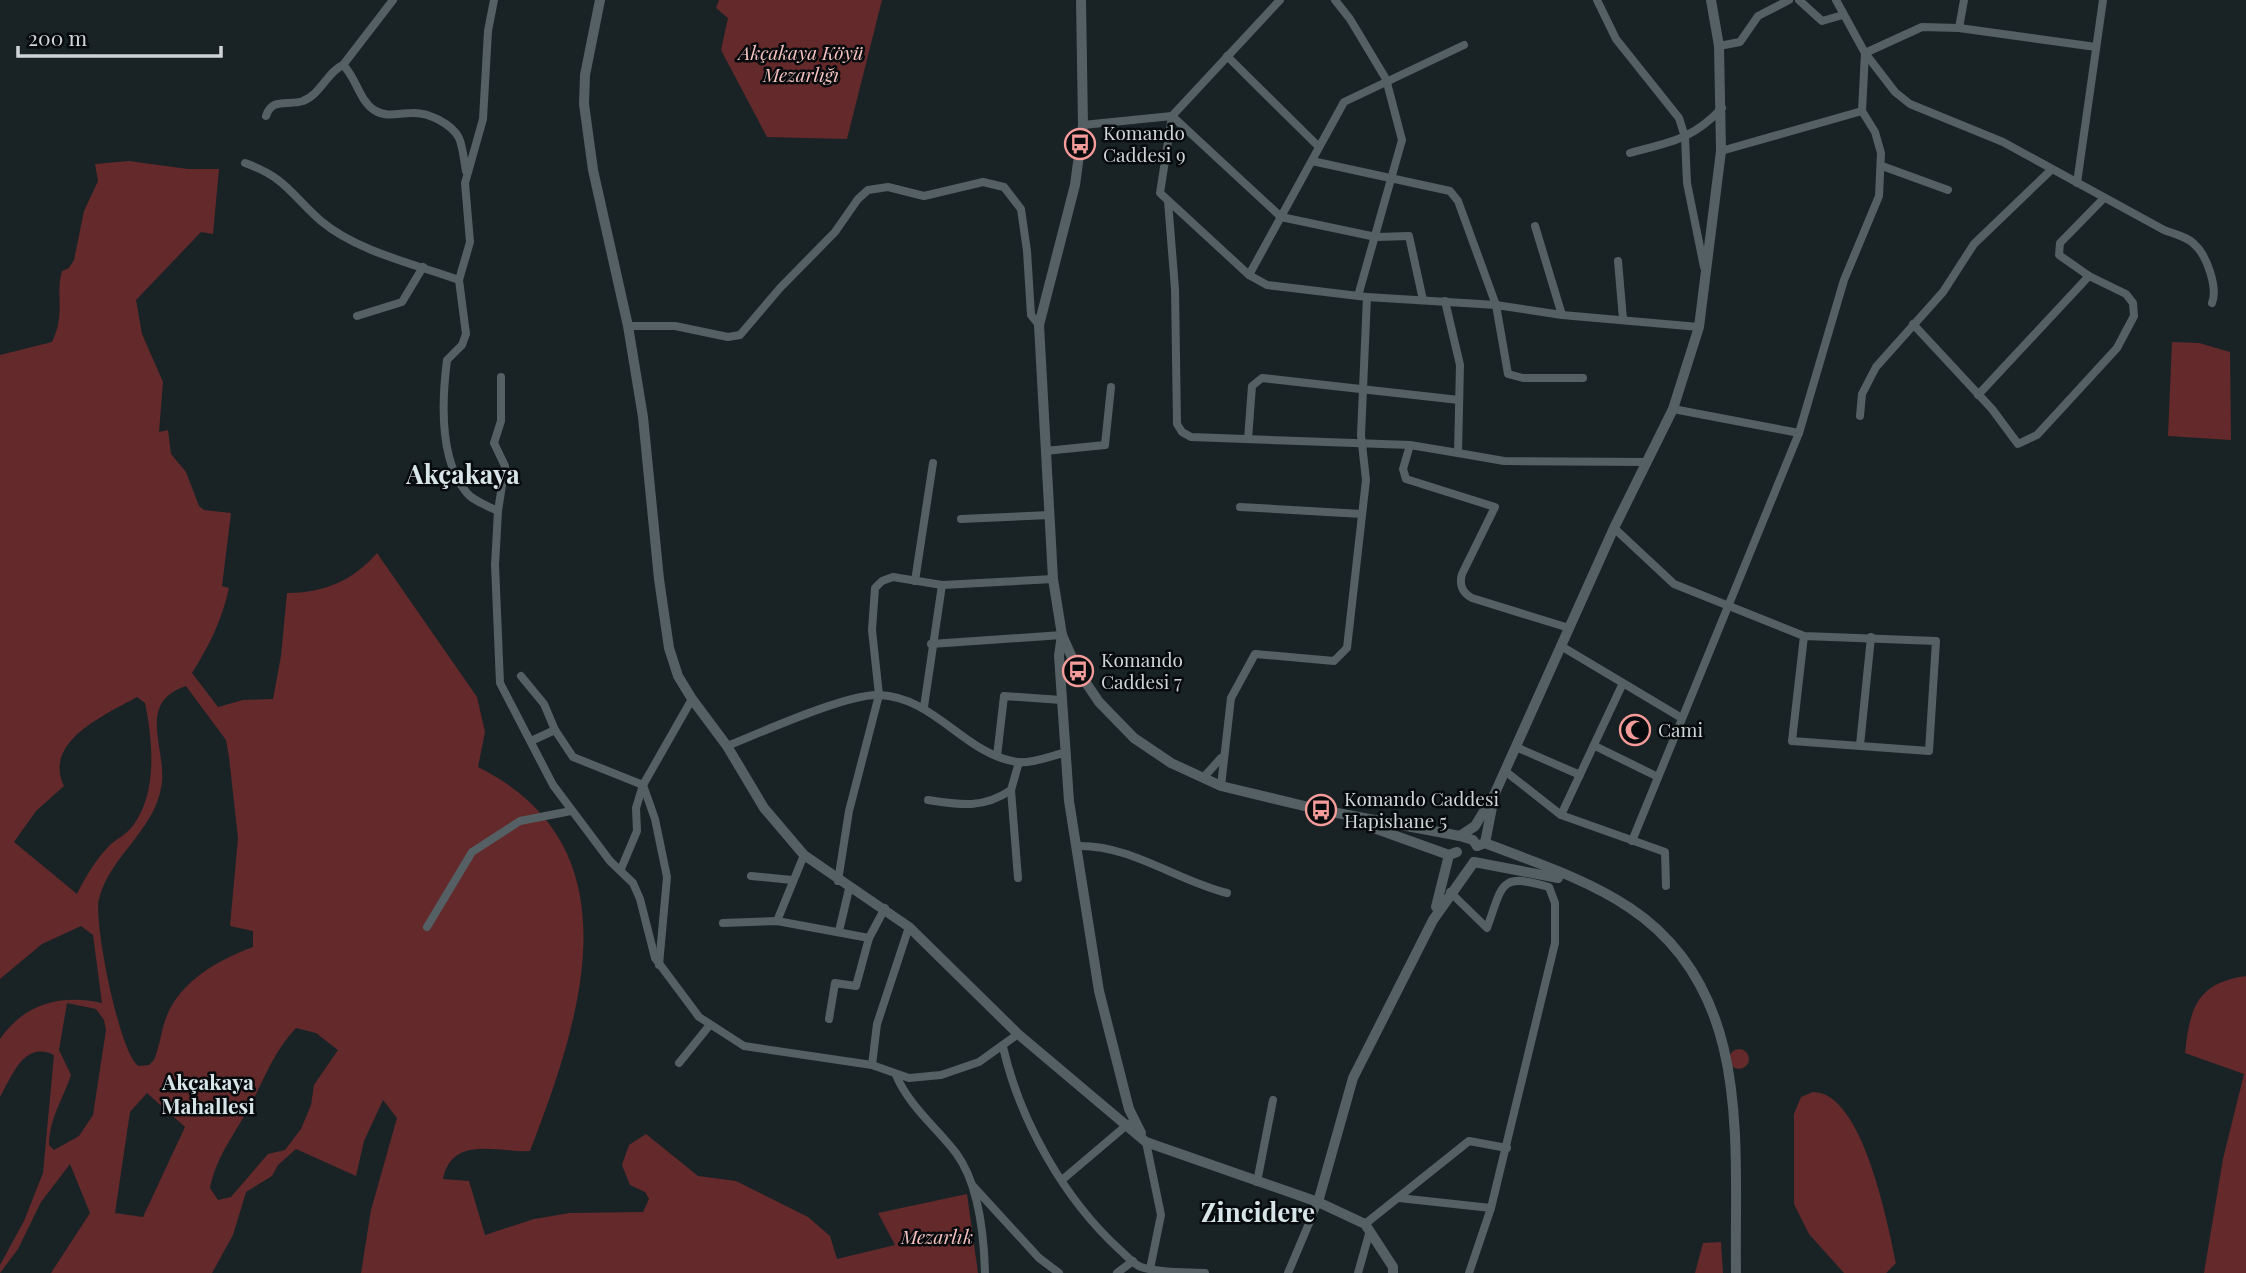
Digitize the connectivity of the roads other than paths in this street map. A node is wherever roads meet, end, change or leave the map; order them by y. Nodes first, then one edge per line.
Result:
1 (393, 0) edge
2 (494, 0) edge
3 (600, 0) edge
4 (1082, 0) edge
5 (1280, 0) edge
6 (1335, 0) edge
7 (1597, 0) edge
8 (1711, 0) edge
9 (1788, 0) edge
10 (1798, 0) edge
11 (1838, 0) edge
12 (1964, 0) edge
13 (2103, 0) edge
14 (1843, 15) junction
15 (1959, 28) junction
16 (1464, 44) dead end
17 (1719, 46) junction
18 (2096, 47) junction
19 (1865, 53) junction
20 (1227, 56) junction
21 (344, 65) junction
22 (1386, 79) junction
23 (1722, 108) junction
24 (1862, 111) junction
25 (266, 116) dead end
26 (1172, 116) junction
27 (1083, 125) junction
28 (459, 137) junction
29 (1685, 137) junction
30 (476, 140) junction
31 (1319, 147) junction
32 (1721, 151) junction
33 (1630, 153) dead end
34 (1312, 161) junction
35 (245, 163) dead end
36 (1882, 166) junction
37 (2051, 170) junction
38 (467, 174) junction
39 (1393, 179) junction
40 (2077, 183) junction
41 (1948, 190) dead end
42 (2104, 198) junction
43 (1168, 201) junction
44 (1281, 217) junction
45 (1535, 226) dead end
46 (1376, 237) junction
47 (1618, 261) dead end
48 (423, 267) junction
49 (1249, 275) junction
50 (2089, 276) junction
51 (1706, 277) junction
52 (459, 280) junction
53 (1362, 296) junction
54 (1423, 300) junction
55 (1445, 301) junction
56 (2212, 303) dead end
57 (1496, 305) junction
58 (1562, 315) junction
59 (357, 316) dead end
60 (1623, 318) junction
61 (1913, 324) junction
62 (1039, 325) junction
63 (628, 326) junction
64 (1699, 327) junction
65 (501, 377) dead end
66 (1583, 378) dead end
67 (1111, 387) dead end
68 (1364, 391) junction
69 (1978, 395) junction
70 (1459, 400) junction
71 (1673, 409) junction
72 (1860, 416) dead end
73 (1799, 433) junction
74 (1248, 439) junction
75 (1362, 442) junction
76 (1410, 445) junction
77 (1045, 451) junction
78 (1458, 453) junction
79 (1646, 462) junction
80 (933, 463) dead end
81 (1240, 507) dead end
82 (498, 512) junction
83 (1362, 514) junction
84 (1050, 515) junction
85 (961, 519) dead end
86 (1614, 528) junction
87 (1053, 579) junction
88 (915, 581) junction
89 (942, 585) junction
90 (1726, 607) junction
91 (1569, 628) junction
92 (1062, 635) junction
93 (1804, 636) junction
94 (1871, 637) junction
95 (932, 644) junction
96 (1561, 646) junction
97 (521, 676) dead end
98 (1623, 683) junction
99 (879, 695) junction
100 (692, 699) junction
101 (1061, 700) junction
102 (924, 707) junction
103 (1680, 717) junction
104 (555, 730) junction
105 (531, 741) junction
106 (1860, 745) junction
107 (727, 746) junction
108 (1595, 746) junction
109 (1516, 747) junction
110 (1064, 753) junction
111 (1223, 755) junction
112 (997, 756) junction
113 (1019, 762) junction
114 (1505, 771) junction
115 (1580, 775) junction
116 (1658, 776) junction
117 (1203, 778) junction
118 (643, 785) junction
119 (1221, 786) junction
120 (1011, 790) junction
121 (1495, 793) junction
122 (928, 800) dead end
123 (1321, 810) junction
124 (571, 811) junction
125 (1561, 815) junction
126 (1462, 837) junction
127 (1632, 841) junction
128 (1481, 844) junction
129 (1076, 846) junction
130 (1453, 854) junction
131 (804, 855) junction
132 (1473, 860) junction
133 (621, 869) junction
134 (751, 876) dead end
135 (1018, 878) dead end
136 (792, 880) junction
137 (838, 881) junction
138 (1666, 886) dead end
139 (1595, 888) junction
140 (849, 889) junction
141 (1227, 892) dead end
142 (1450, 892) junction
143 (885, 908) junction
144 (1433, 920) junction
145 (776, 921) junction
146 (723, 923) dead end
147 (427, 927) dead end
148 (909, 927) junction
149 (839, 931) junction
150 (869, 938) junction
151 (659, 965) junction
152 (829, 1019) dead end
153 (709, 1027) junction
154 (1018, 1034) junction
155 (1003, 1047) junction
156 (679, 1063) dead end
157 (872, 1065) junction
158 (897, 1076) junction
159 (1273, 1100) dead end
160 (1128, 1124) junction
161 (1146, 1142) junction
162 (1507, 1148) junction
163 (1062, 1180) junction
164 (1258, 1182) junction
165 (973, 1186) junction
166 (1399, 1198) junction
167 (1318, 1202) junction
168 (1491, 1208) junction
169 (1367, 1229) junction
170 (1132, 1261) junction
171 (1150, 1270) edge
172 (985, 1273) edge
173 (1059, 1273) edge
174 (1117, 1273) edge
175 (1205, 1273) edge
176 (1288, 1273) edge
177 (1358, 1273) edge
178 (1393, 1273) edge
179 (1469, 1273) edge
180 (1736, 1273) edge

1 - 21 street
2 - 30 street
3 - 63 street
4 - 27 street
5 - 20 street
6 - 22 street
7 - 29 street
8 - 17 street
9 - 17 street
10 - 14 street
11 - 14 street
12 - 15 street
13 - 18 street
14 - 19 street
15 - 18 street
15 - 19 street
16 - 22 street
17 - 23 street
18 - 40 street
19 - 24 street
19 - 37 street
20 - 26 street
20 - 31 street
21 - 25 street
21 - 28 street
22 - 31 street
22 - 39 street
23 - 29 street
23 - 32 street
24 - 32 street
24 - 36 street
26 - 27 street
26 - 43 street
26 - 44 street
27 - 62 street
28 - 30 street
28 - 38 street
29 - 33 street
29 - 51 street
30 - 38 street
31 - 34 street
32 - 51 street
34 - 39 street
34 - 44 street
35 - 48 street
36 - 41 street
36 - 73 street
37 - 40 street
37 - 61 street
38 - 52 street
39 - 46 street
39 - 57 street
40 - 42 street
42 - 50 street
42 - 56 street
43 - 49 street
43 - 74 street
44 - 46 street
44 - 49 street
45 - 58 street
46 - 53 street
46 - 54 street
47 - 60 street
48 - 52 street
48 - 59 street
49 - 53 street
50 - 69 street
50 - 69 street
51 - 64 street
52 - 82 street
53 - 54 street
53 - 68 street
54 - 55 street
55 - 57 street
55 - 70 street
57 - 58 street
57 - 66 street
58 - 60 street
60 - 64 street
61 - 69 street
61 - 72 street
62 - 63 street
62 - 77 street
63 - 100 street
64 - 71 street
65 - 82 street
67 - 77 street
68 - 70 street
68 - 74 street
68 - 75 street
70 - 78 street
71 - 73 street
71 - 79 street
73 - 90 street
74 - 75 street
75 - 76 street
75 - 83 street
76 - 78 street
76 - 91 street
77 - 84 street
78 - 79 street
79 - 86 street
80 - 88 street
81 - 83 street
82 - 105 street
83 - 111 street
84 - 85 street
84 - 87 street
86 - 90 street
86 - 91 street
87 - 89 street
87 - 92 street
88 - 89 street
88 - 99 street
89 - 95 street
90 - 93 street
90 - 103 street
91 - 96 street
92 - 95 street
92 - 101 street
92 - 117 street
93 - 94 street
93 - 106 street
94 - 106 street
94 - 106 street
95 - 102 street
96 - 98 street
96 - 109 street
97 - 104 street
98 - 103 street
98 - 108 street
99 - 102 street
99 - 107 street
99 - 137 street
100 - 107 street
100 - 118 street
101 - 110 street
101 - 112 street
102 - 112 street
103 - 116 street
104 - 105 street
104 - 118 street
105 - 124 street
107 - 131 street
108 - 115 street
108 - 116 street
109 - 114 street
109 - 115 street
110 - 113 street
110 - 129 street
111 - 117 street
111 - 119 street
112 - 113 street
113 - 120 street
114 - 121 street
114 - 125 street
115 - 125 street
116 - 127 street
117 - 119 street
118 - 133 street
118 - 151 street
119 - 123 street
120 - 122 street
120 - 135 street
121 - 126 street
121 - 128 street
123 - 126 street
123 - 130 street
124 - 133 street
124 - 147 street
125 - 127 street
126 - 128 street
126 - 130 street
127 - 138 street
128 - 132 street
128 - 139 street
129 - 141 street
129 - 161 street
130 - 132 street
130 - 144 street
131 - 136 street
131 - 137 street
132 - 139 street
132 - 142 street
133 - 151 street
134 - 136 street
136 - 145 street
137 - 140 street
139 - 180 street
140 - 143 street
140 - 149 street
142 - 144 street
142 - 162 street
143 - 148 street
143 - 150 street
144 - 167 street
145 - 146 street
145 - 149 street
148 - 154 street
148 - 157 street
149 - 150 street
150 - 152 street
151 - 153 street
153 - 156 street
153 - 157 street
154 - 155 street
154 - 160 street
155 - 158 street
155 - 163 street
157 - 158 street
158 - 165 street
159 - 164 street
160 - 161 street
160 - 163 street
161 - 164 street
161 - 171 street
162 - 166 street
162 - 168 street
163 - 170 street
164 - 167 street
165 - 172 street
165 - 173 street
166 - 168 street
166 - 169 street
167 - 169 street
167 - 176 street
168 - 179 street
169 - 177 street
169 - 178 street
170 - 171 street
170 - 174 street
171 - 175 street

